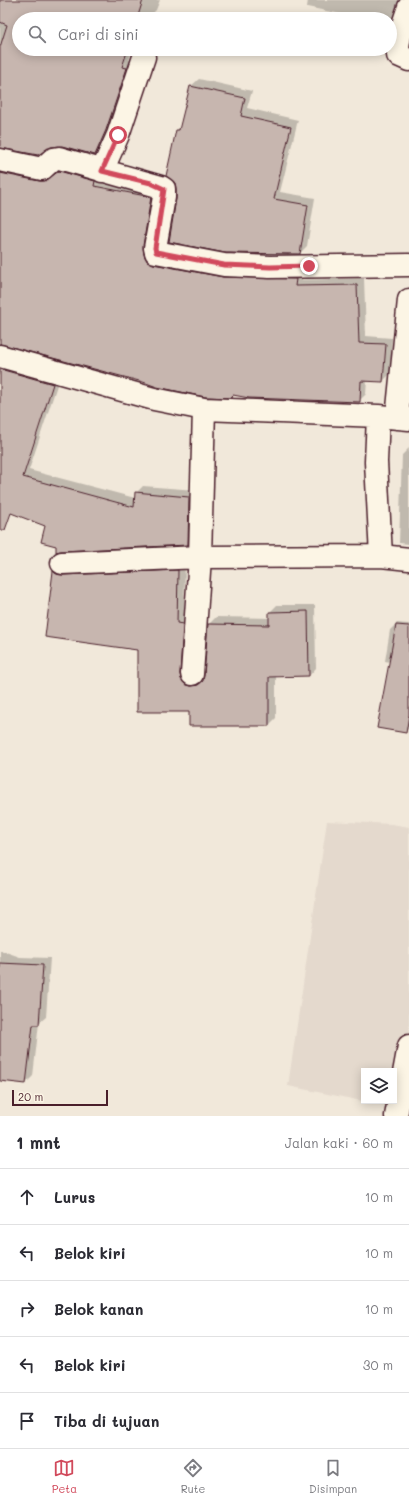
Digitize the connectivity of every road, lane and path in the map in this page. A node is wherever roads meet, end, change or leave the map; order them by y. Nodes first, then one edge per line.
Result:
1 (409, 7) edge
2 (144, 57) dead end
3 (409, 60) edge
4 (0, 160) edge
5 (102, 171) junction
6 (409, 264) edge
7 (409, 300) edge
8 (0, 356) edge
9 (204, 409) junction
10 (395, 418) edge
11 (381, 556) junction
12 (200, 558) junction
13 (409, 559) edge
14 (62, 563) dead end
15 (192, 674) dead end
16 (409, 1046) edge
17 (396, 1116) edge

1 - 3 street
2 - 5 street
4 - 5 street
5 - 6 street
7 - 10 street
8 - 9 street
9 - 10 street
9 - 12 street
10 - 11 street
11 - 12 street
11 - 13 street
12 - 14 street
12 - 15 street
16 - 17 street

